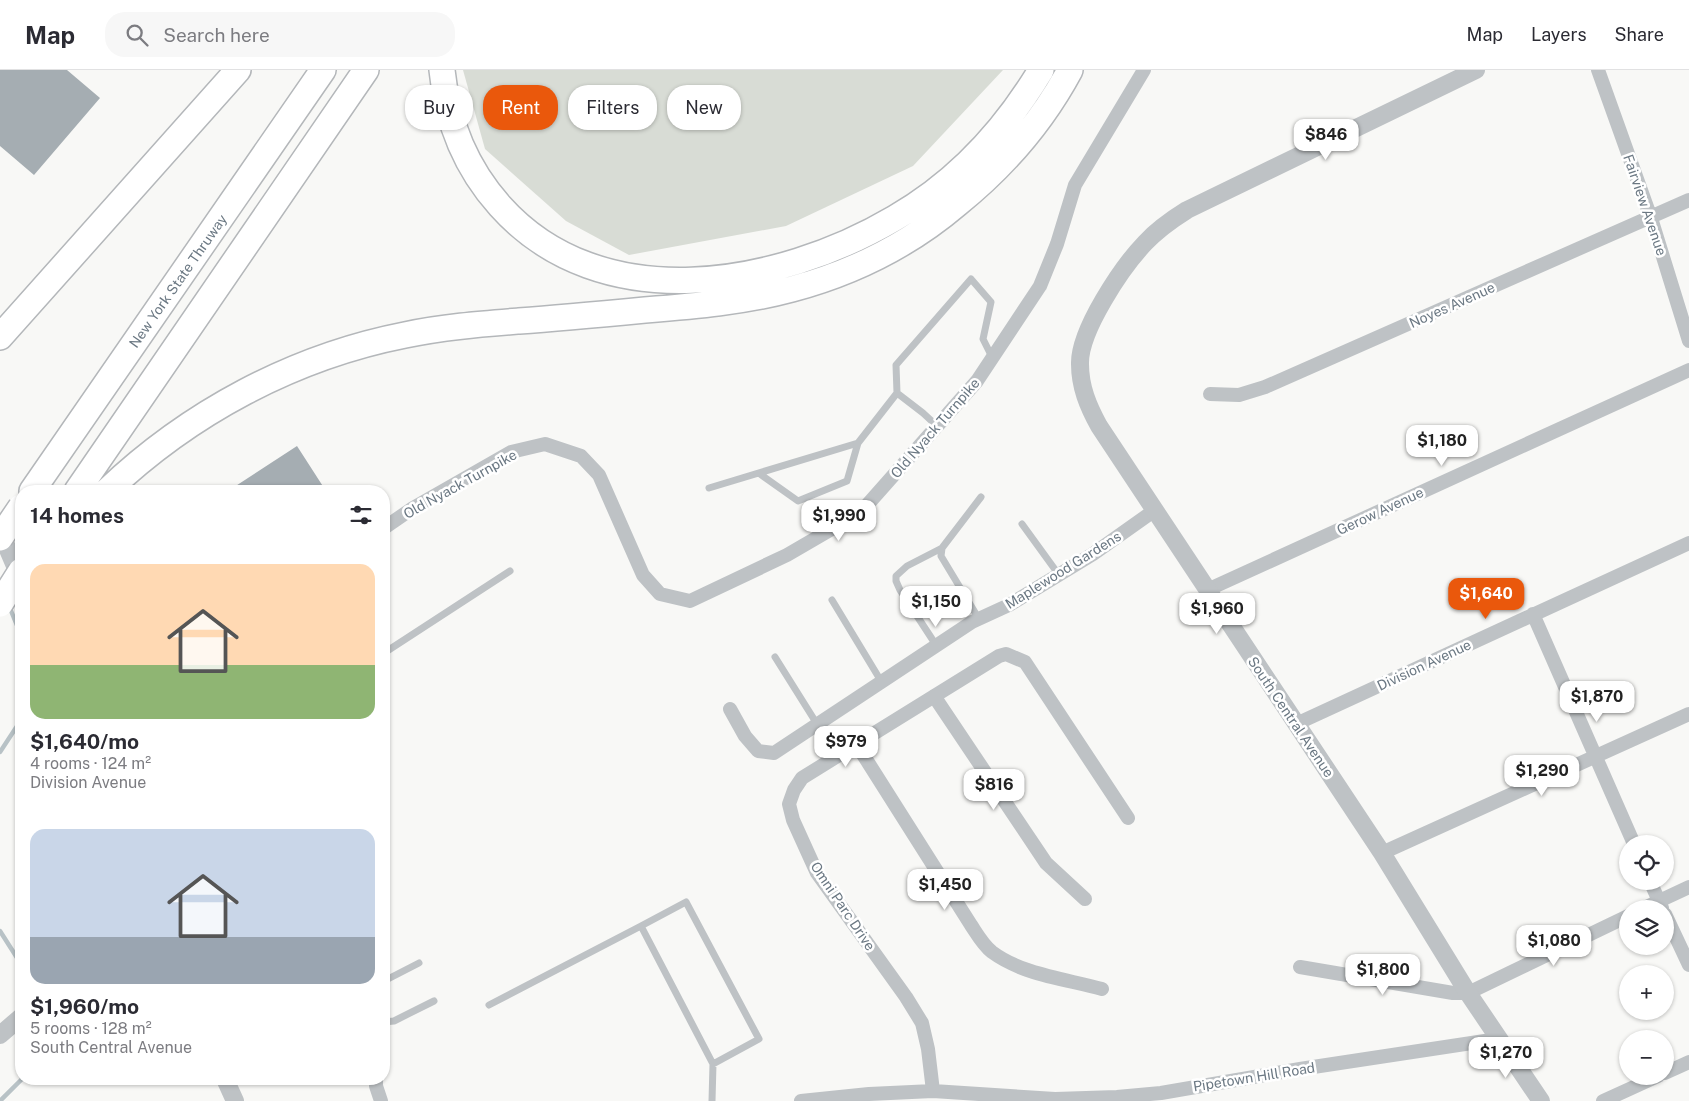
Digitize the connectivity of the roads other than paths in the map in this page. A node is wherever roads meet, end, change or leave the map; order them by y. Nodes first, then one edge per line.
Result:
1 (238, 70) edge
2 (323, 70) edge
3 (366, 70) edge
4 (442, 70) edge
5 (1041, 70) edge
6 (1070, 70) edge
7 (1144, 70) edge
8 (1476, 70) edge
9 (1598, 70) edge
10 (1689, 200) edge
11 (1651, 218) junction
12 (0, 336) edge
13 (1689, 341) edge
14 (992, 357) junction
15 (1689, 370) edge
16 (897, 393) junction
17 (1210, 394) dead end
18 (937, 427) junction
19 (858, 443) junction
20 (760, 474) junction
21 (36, 485) edge
22 (81, 485) edge
23 (113, 485) edge
24 (709, 488) dead end
25 (981, 497) dead end
26 (1155, 510) junction
27 (15, 516) edge
28 (390, 524) edge
29 (1022, 524) dead end
30 (0, 531) edge
31 (0, 538) edge
32 (1689, 543) edge
33 (942, 548) junction
34 (15, 566) edge
35 (510, 571) dead end
36 (1059, 575) junction
37 (15, 580) edge
38 (1207, 590) junction
39 (832, 600) dead end
40 (0, 604) edge
41 (1533, 614) junction
42 (979, 618) junction
43 (936, 646) junction
44 (390, 649) edge
45 (775, 657) dead end
46 (881, 682) junction
47 (934, 696) junction
48 (730, 709) dead end
49 (1689, 714) edge
50 (817, 724) junction
51 (1296, 724) junction
52 (857, 745) junction
53 (1596, 757) junction
54 (1128, 818) dead end
55 (1630, 835) edge
56 (1382, 854) junction
57 (1689, 887) edge
58 (1085, 899) dead end
59 (1669, 900) edge
60 (1619, 920) edge
61 (641, 926) junction
62 (1674, 933) edge
63 (419, 963) dead end
64 (1689, 965) edge
65 (1300, 967) dead end
66 (390, 978) edge
67 (1102, 989) dead end
68 (1468, 993) junction
69 (434, 1000) dead end
70 (489, 1005) dead end
71 (390, 1021) edge
72 (15, 1022) edge
73 (0, 1035) edge
74 (1498, 1039) junction
75 (1689, 1062) edge
76 (713, 1064) junction
77 (1674, 1069) edge
78 (228, 1085) edge
79 (376, 1085) edge
80 (1644, 1085) edge
81 (934, 1091) junction
82 (1627, 1096) edge
83 (1055, 1100) edge
84 (235, 1101) edge
85 (381, 1101) edge
86 (712, 1101) edge
87 (800, 1101) edge
88 (1541, 1101) edge
89 (1603, 1101) edge

1 - 12 highway
2 - 21 highway, New York State Thruway
3 - 22 highway
4 - 5 highway
6 - 23 highway
7 - 14 street, Old Nyack Turnpike
8 - 26 street, South Central Avenue
9 - 11 street, Fairview Avenue
10 - 11 street, Noyes Avenue
11 - 13 street, Fairview Avenue
11 - 17 street, Noyes Avenue
14 - 16 lane
14 - 18 street, Old Nyack Turnpike
15 - 38 street, Gerow Avenue
16 - 18 lane
16 - 19 lane
18 - 28 street, Old Nyack Turnpike
19 - 20 lane
19 - 20 lane
20 - 24 lane
25 - 33 lane
26 - 36 street, Maplewood Gardens
26 - 38 street, South Central Avenue
27 - 31 highway, bridge
29 - 36 lane
30 - 34 street
32 - 41 street, Division Avenue
33 - 42 lane
33 - 43 lane
35 - 44 lane
36 - 42 street, Maplewood Gardens
37 - 40 highway, bridge
38 - 51 street, South Central Avenue
39 - 46 lane
41 - 51 street, Division Avenue
41 - 53 street
42 - 43 street, Maplewood Gardens
43 - 46 street, Maplewood Gardens
45 - 50 lane
46 - 50 street, Maplewood Gardens
47 - 52 street, Omni Parc Drive
47 - 54 street, Omni Parc Drive
47 - 58 street
48 - 50 street, Maplewood Gardens
49 - 53 street
51 - 56 street, South Central Avenue
52 - 67 street
52 - 81 street, Omni Parc Drive
53 - 55 street
53 - 56 street
56 - 68 street, South Central Avenue
57 - 59 street
60 - 68 street
61 - 70 lane
61 - 76 lane
61 - 76 lane
62 - 64 street
63 - 66 lane
65 - 68 street
68 - 74 street, South Central Avenue
69 - 71 lane
72 - 73 street
74 - 83 street, Pipetown Hill Road
74 - 88 street, South Central Avenue
75 - 77 street
76 - 86 lane
78 - 84 street
79 - 85 street
80 - 82 street
81 - 83 street, Pipetown Hill Road
81 - 87 street, Pipetown Hill Road
82 - 89 street

